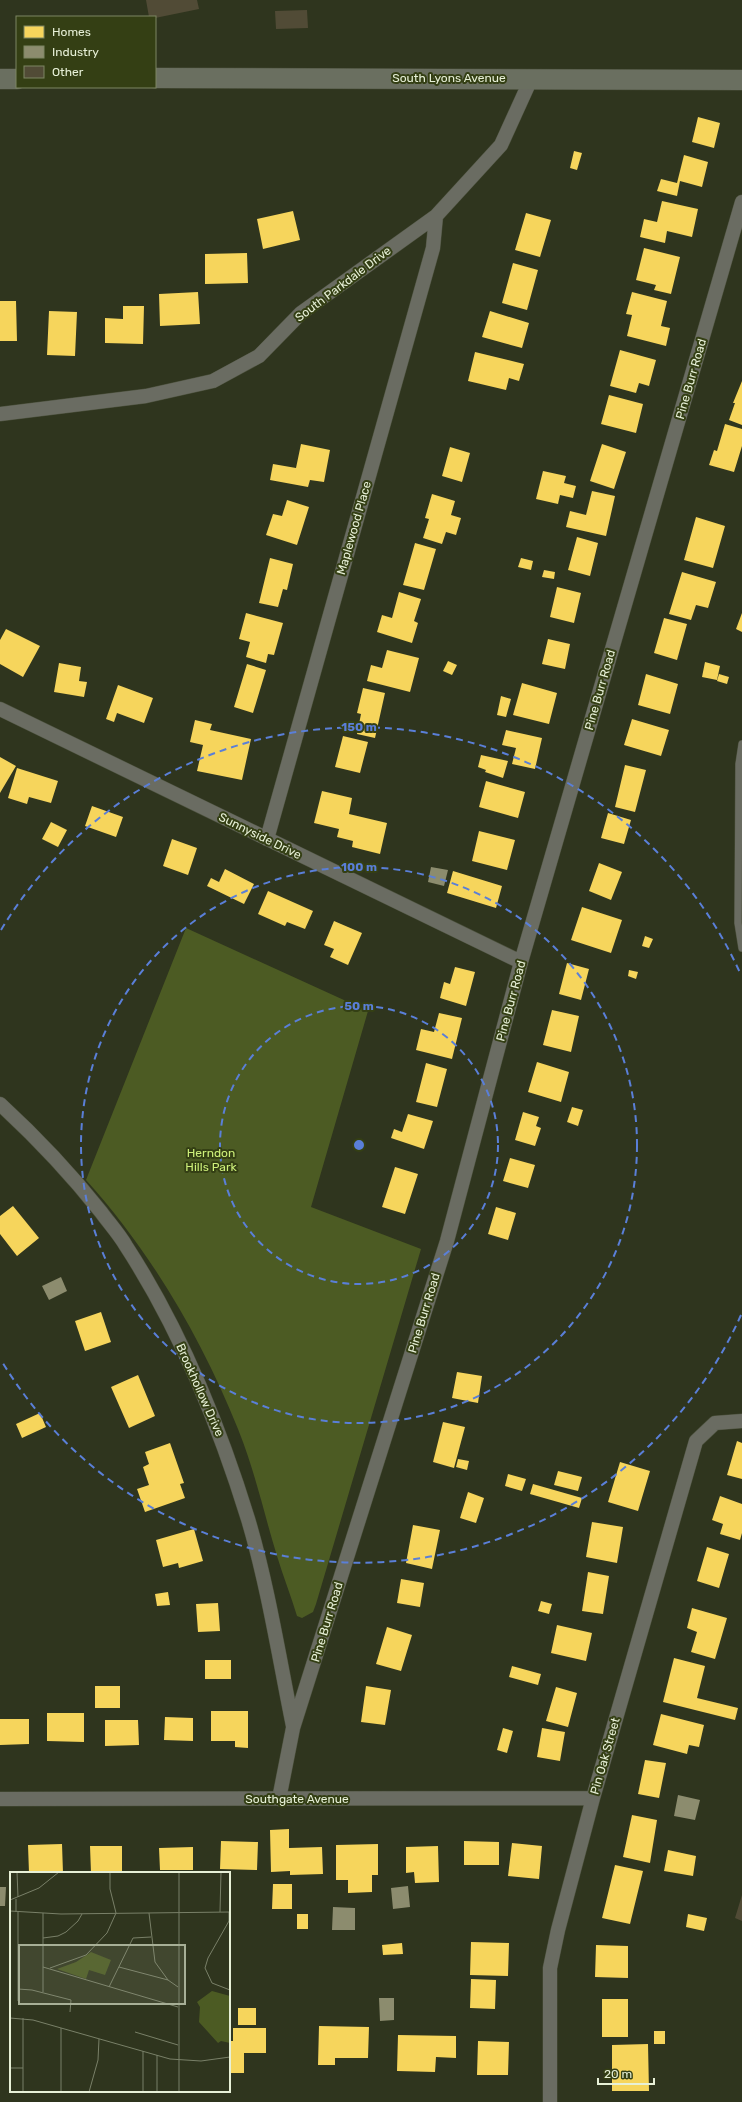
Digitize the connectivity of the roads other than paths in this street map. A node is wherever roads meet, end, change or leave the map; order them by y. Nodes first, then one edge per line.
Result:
1 (156, 78) edge
2 (0, 79) edge
3 (16, 79) edge
4 (531, 79) junction
5 (742, 80) edge
6 (742, 202) edge
7 (436, 216) junction
8 (0, 414) edge
9 (0, 708) edge
10 (742, 744) edge
11 (267, 839) junction
12 (742, 948) edge
13 (521, 962) junction
14 (0, 1104) edge
15 (742, 1420) edge
16 (294, 1728) junction
17 (593, 1798) junction
18 (0, 1799) edge
19 (279, 1799) junction
20 (550, 2102) edge

1 - 4 street, South Lyons Avenue
2 - 3 street
4 - 5 street, South Lyons Avenue
4 - 7 street, South Parkdale Drive
6 - 13 street, Pine Burr Road
7 - 8 street, South Parkdale Drive
7 - 11 street, Maplewood Place
9 - 11 street, Sunnyside Drive
10 - 12 lane
11 - 13 street, Sunnyside Drive
13 - 16 street, Pine Burr Road
14 - 16 street, Brookhollow Drive
15 - 17 street, Pin Oak Street
16 - 19 street, Pine Burr Road
17 - 19 street, Southgate Avenue
17 - 20 street, Pin Oak Street
18 - 19 street, Southgate Avenue

